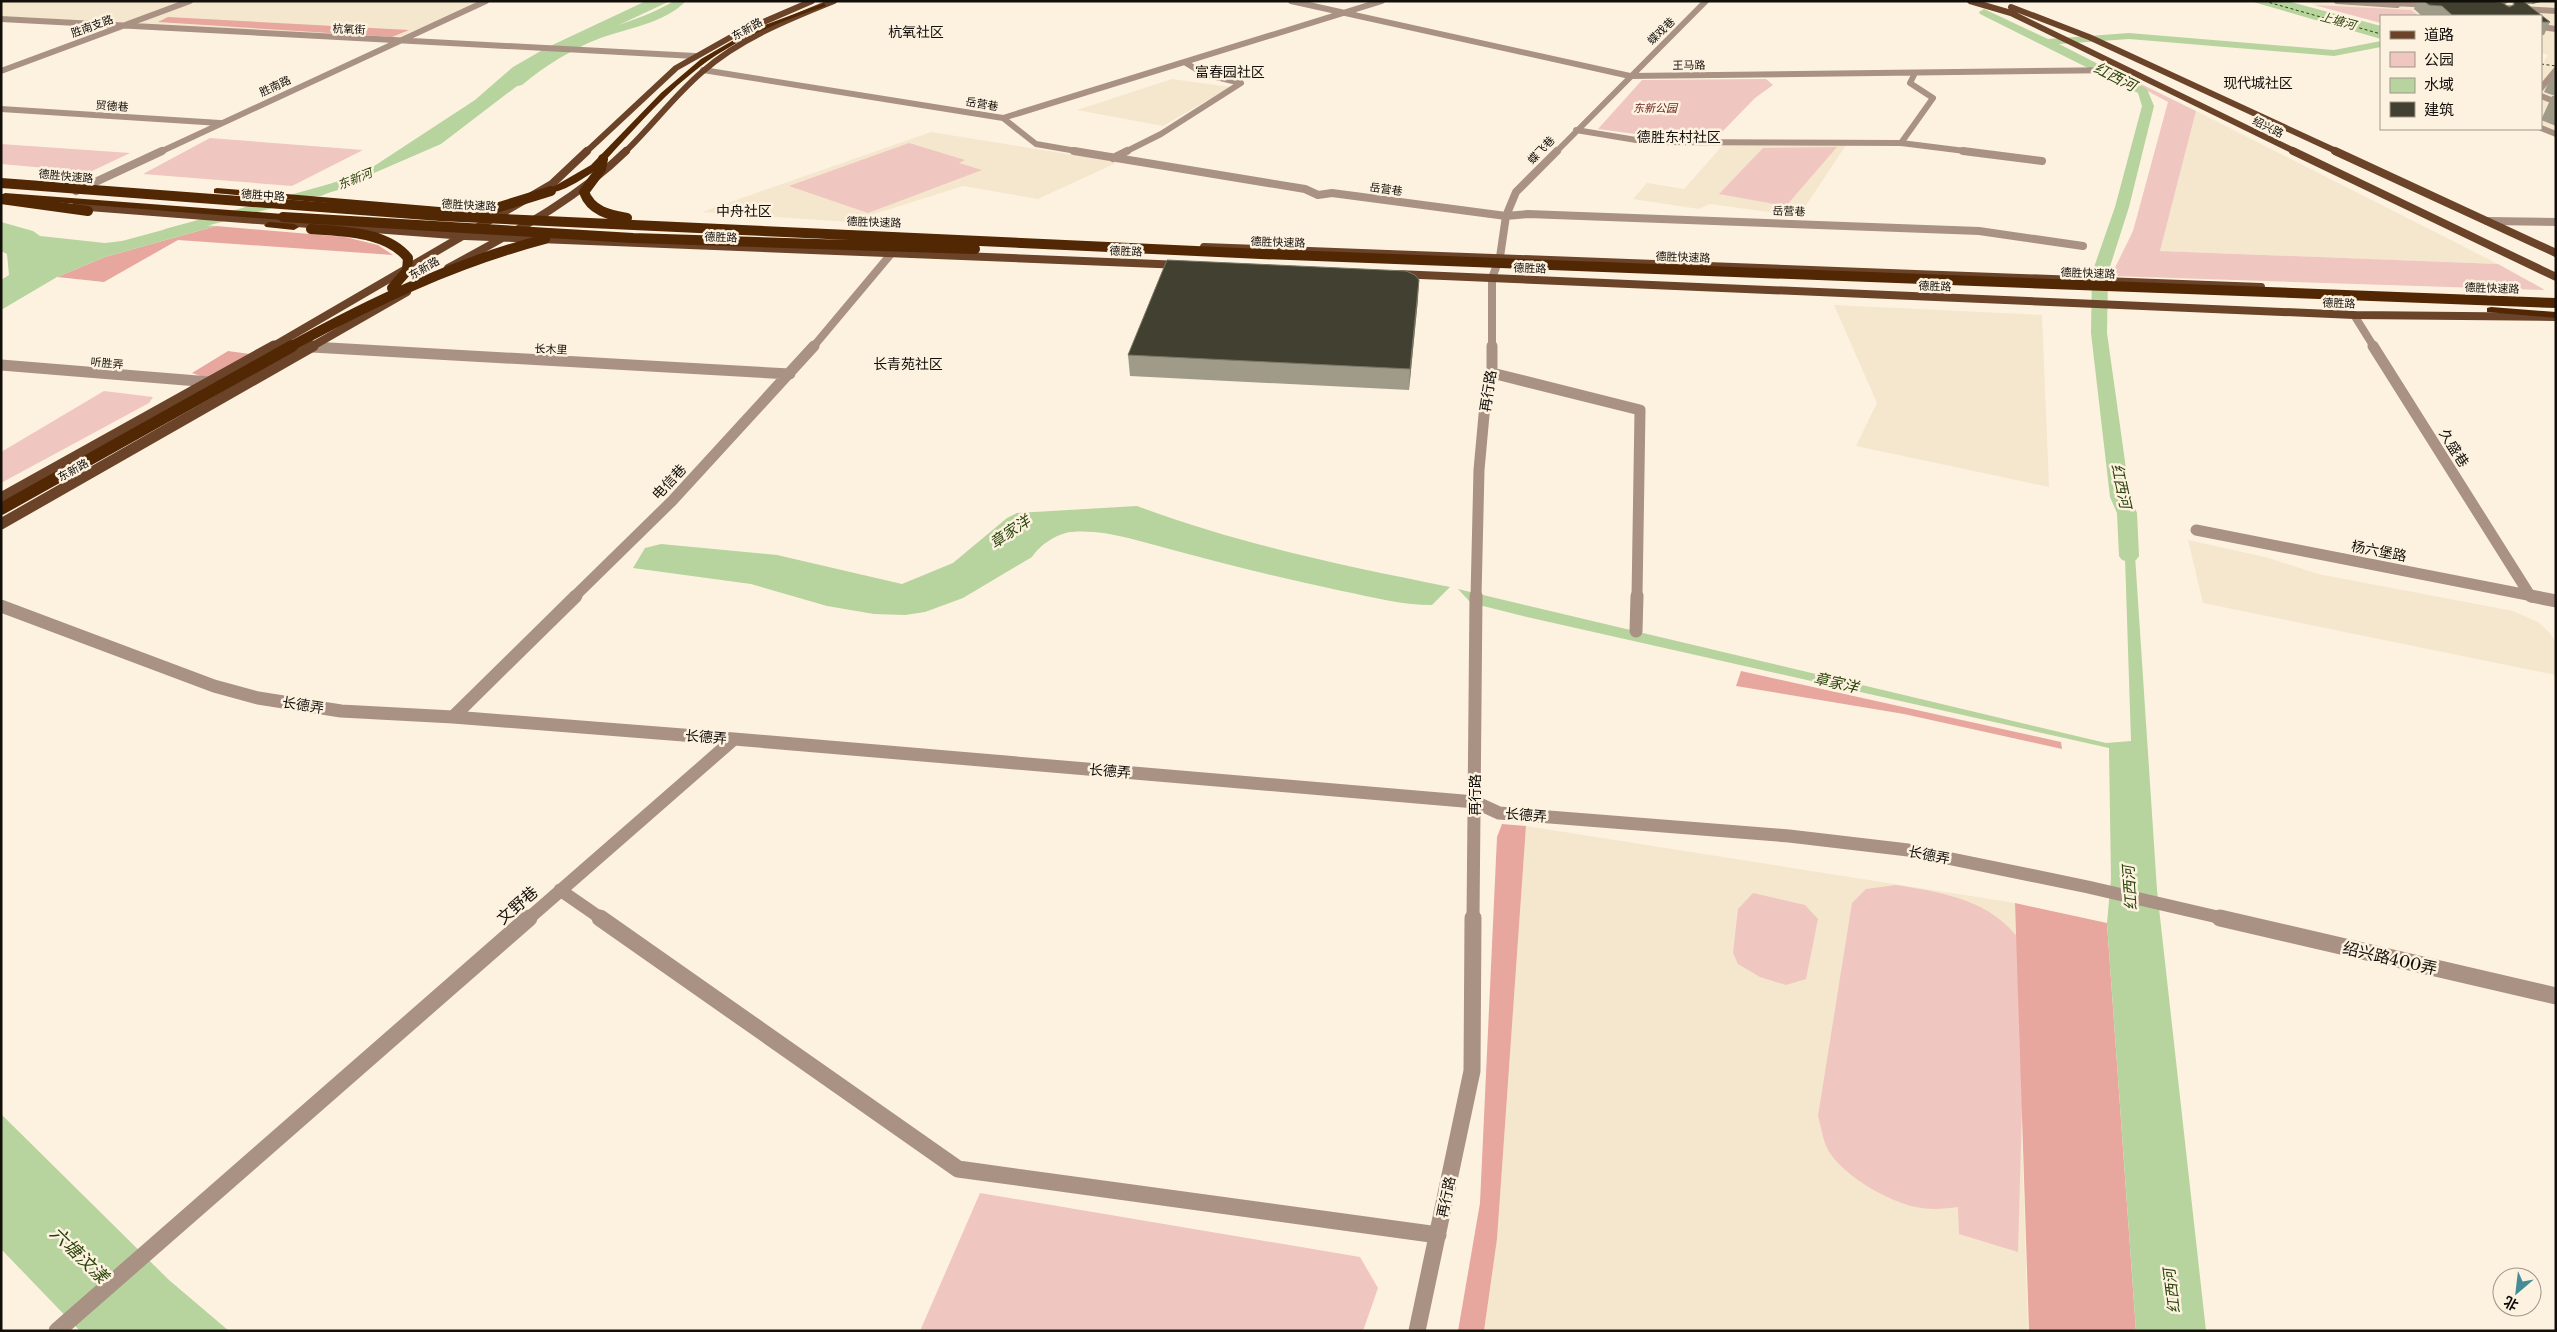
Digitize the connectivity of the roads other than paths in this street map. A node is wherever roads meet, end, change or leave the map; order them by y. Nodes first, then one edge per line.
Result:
1 (190, 1) edge
2 (486, 1) edge
3 (812, 1) edge
4 (834, 1) edge
5 (1291, 1) edge
6 (1382, 1) edge
7 (1706, 1) edge
8 (1970, 1) edge
9 (1989, 1) edge
10 (2336, 1) edge
11 (2394, 2) edge
12 (824, 5) junction
13 (2556, 5) edge
14 (2443, 6) edge
15 (2542, 10) junction
16 (2556, 11) edge
17 (1348, 13) junction
18 (2505, 15) edge
19 (1, 19) edge
20 (123, 26) junction
21 (2542, 27) edge
22 (2556, 29) edge
23 (399, 42) junction
24 (695, 56) junction
25 (1186, 63) junction
26 (704, 70) junction
27 (2124, 70) junction
28 (2556, 70) edge
29 (1, 71) edge
30 (1916, 72) junction
31 (1630, 76) junction
32 (2547, 81) junction
33 (2556, 82) edge
34 (2542, 87) edge
35 (2542, 96) edge
36 (2556, 102) edge
37 (1, 109) edge
38 (1003, 118) junction
39 (222, 123) junction
40 (2542, 128) edge
41 (1576, 130) junction
42 (2556, 134) edge
43 (1901, 143) junction
44 (1113, 158) junction
45 (603, 159) junction
46 (2042, 161) dead end
47 (1, 176) edge
48 (1, 185) edge
49 (74, 192) junction
50 (1, 198) edge
51 (1506, 216) junction
52 (2487, 221) junction
53 (488, 222) junction
54 (2556, 222) edge
55 (700, 223) junction
56 (524, 224) junction
57 (294, 227) junction
58 (466, 236) junction
59 (504, 237) junction
60 (1042, 242) junction
61 (2083, 246) dead end
62 (2556, 253) edge
63 (890, 254) junction
64 (1500, 256) junction
65 (1194, 266) edge
66 (1383, 273) edge
67 (2556, 277) edge
68 (1492, 278) junction
69 (2556, 300) edge
70 (367, 305) junction
71 (2489, 305) junction
72 (2556, 314) edge
73 (2354, 315) junction
74 (312, 347) junction
75 (1, 365) edge
76 (1492, 373) junction
77 (790, 374) junction
78 (210, 382) junction
79 (1, 498) edge
80 (1, 510) edge
81 (1, 524) edge
82 (2196, 530) dead end
83 (2531, 597) junction
84 (2556, 601) edge
85 (1, 606) edge
86 (1636, 631) dead end
87 (453, 717) junction
88 (734, 739) junction
89 (1475, 802) junction
90 (560, 890) junction
91 (2225, 919) joint
92 (2556, 996) edge
93 (1438, 1235) junction
94 (57, 1331) edge
95 (1417, 1331) edge

1 - 20 street, 胜南支路
2 - 23 street, 胜南路
3 - 24 main road, 东新路
4 - 12 main road, 东新路
5 - 17 street, 王马路
6 - 17 street
7 - 31 street, 蝶戏巷
8 - 27 main road, 绍兴路
9 - 52 main road, 绍兴路
10 - 11 street
11 - 14 street
12 - 26 main road, 东新路
12 - 45 highway
13 - 15 street
15 - 16 street
15 - 18 street
17 - 25 street
17 - 31 street, 王马路
19 - 20 street, 杭氧街
20 - 23 street, 杭氧街
20 - 29 street, 胜南支路
21 - 22 street
23 - 24 street, 杭氧街
23 - 39 street, 胜南路
24 - 53 main road, 东新路
25 - 38 street
25 - 44 street
26 - 38 street, 岳营巷
26 - 56 main road, 东新路
27 - 30 street, 王马路
27 - 67 main road, 绍兴路
28 - 32 street
30 - 31 street, 王马路
30 - 43 street
31 - 41 street, 蝶飞巷
32 - 33 street
32 - 34 street
35 - 36 street
37 - 39 street, 贸德巷
38 - 44 street, 岳营巷
39 - 49 street, 胜南路
40 - 42 street
41 - 43 street
41 - 51 street, 蝶飞巷
43 - 46 street
44 - 51 street, 岳营巷
45 - 55 highway, bridge
45 - 57 highway, bridge
47 - 53 highway
48 - 49 main road, 德胜中路
48 - 60 highway, 德胜快速路, bridge
49 - 53 main road, 德胜中路, bridge
50 - 57 highway, bridge
50 - 58 main road, 德胜中路
50 - 71 highway, 德胜快速路, bridge
51 - 61 street, 岳营巷
51 - 64 street, 蝶飞巷
52 - 54 street
52 - 62 main road, 绍兴路
53 - 56 main road, 德胜中路
53 - 58 main road, 东新路
55 - 60 highway, bridge
55 - 70 highway, bridge
56 - 59 main road, 东新路
56 - 64 main road, 德胜路
57 - 70 highway, bridge
58 - 59 main road, 德胜中路
58 - 78 main road, 东新路
59 - 63 main road, 德胜路
59 - 74 main road, 东新路
60 - 71 highway, 德胜快速路, bridge
63 - 65 main road, 德胜路
63 - 77 street, 电信巷
64 - 68 street, 再行路
64 - 69 main road, 德胜路
66 - 68 main road, 德胜路
68 - 73 main road, 德胜路
68 - 76 street, 再行路
69 - 71 highway, bridge
70 - 80 highway, bridge
71 - 72 highway
72 - 73 main road, 德胜路
73 - 83 street, 久盛巷
74 - 77 street, 长木里
74 - 81 main road, 东新路
75 - 78 street, 听胜弄
76 - 86 street
76 - 89 street, 再行路
77 - 87 street, 电信巷
78 - 79 main road, 东新路
82 - 83 street, 杨六堡路
83 - 84 street, 杨六堡路
85 - 87 street, 长德弄
87 - 88 street, 长德弄
88 - 89 street, 长德弄
88 - 90 street, 文野巷
89 - 91 street, 长德弄
89 - 93 street, 再行路
90 - 93 street
90 - 94 street, 文野巷
91 - 92 street, 绍兴路400弄
93 - 95 street, 再行路

